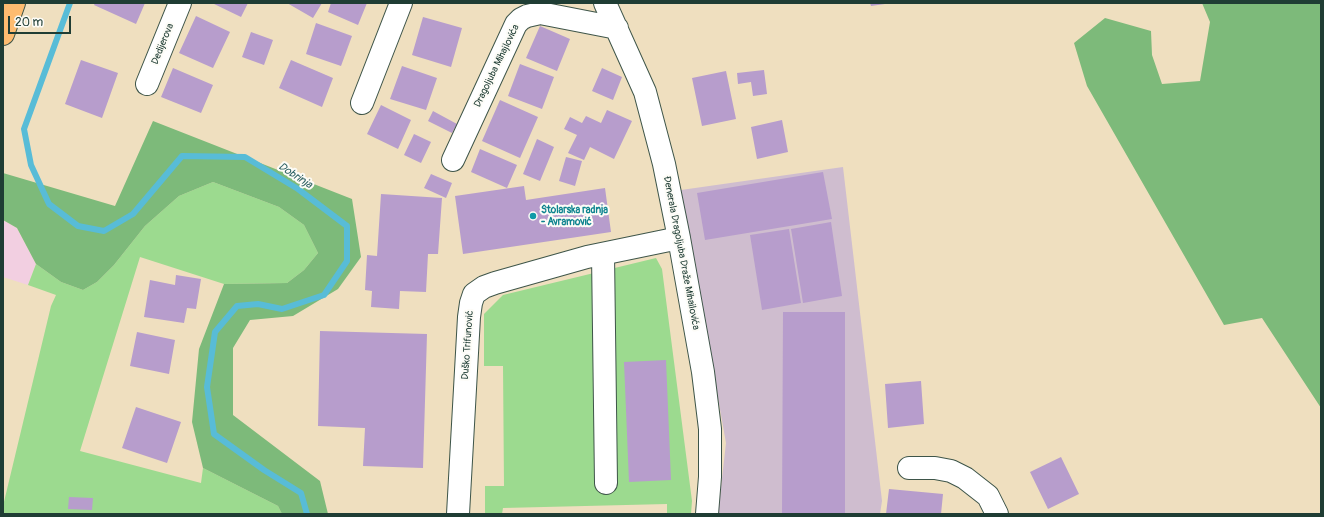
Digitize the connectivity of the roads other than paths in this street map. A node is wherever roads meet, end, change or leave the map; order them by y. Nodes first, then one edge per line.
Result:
1 (14, 3) edge
2 (180, 3) edge
3 (401, 3) edge
4 (606, 3) edge
5 (617, 28) junction
6 (3, 34) edge
7 (147, 84) dead end
8 (362, 102) dead end
9 (453, 160) dead end
10 (679, 238) junction
11 (603, 254) junction
12 (909, 468) dead end
13 (606, 483) dead end
14 (458, 514) edge
15 (707, 514) edge
16 (997, 514) edge

1 - 6 main road
2 - 7 street, Dedijerova
3 - 8 street
4 - 5 street, Đenerala Dragoljuba Draže Mihailovića
5 - 9 street, Dragoljuba Mihajlovića
5 - 10 street, Đenerala Dragoljuba Draže Mihailovića
10 - 11 street, Duško Trifunović
10 - 15 street, Đenerala Dragoljuba Draže Mihailovića
11 - 13 street
11 - 14 street, Duško Trifunović
12 - 16 street

